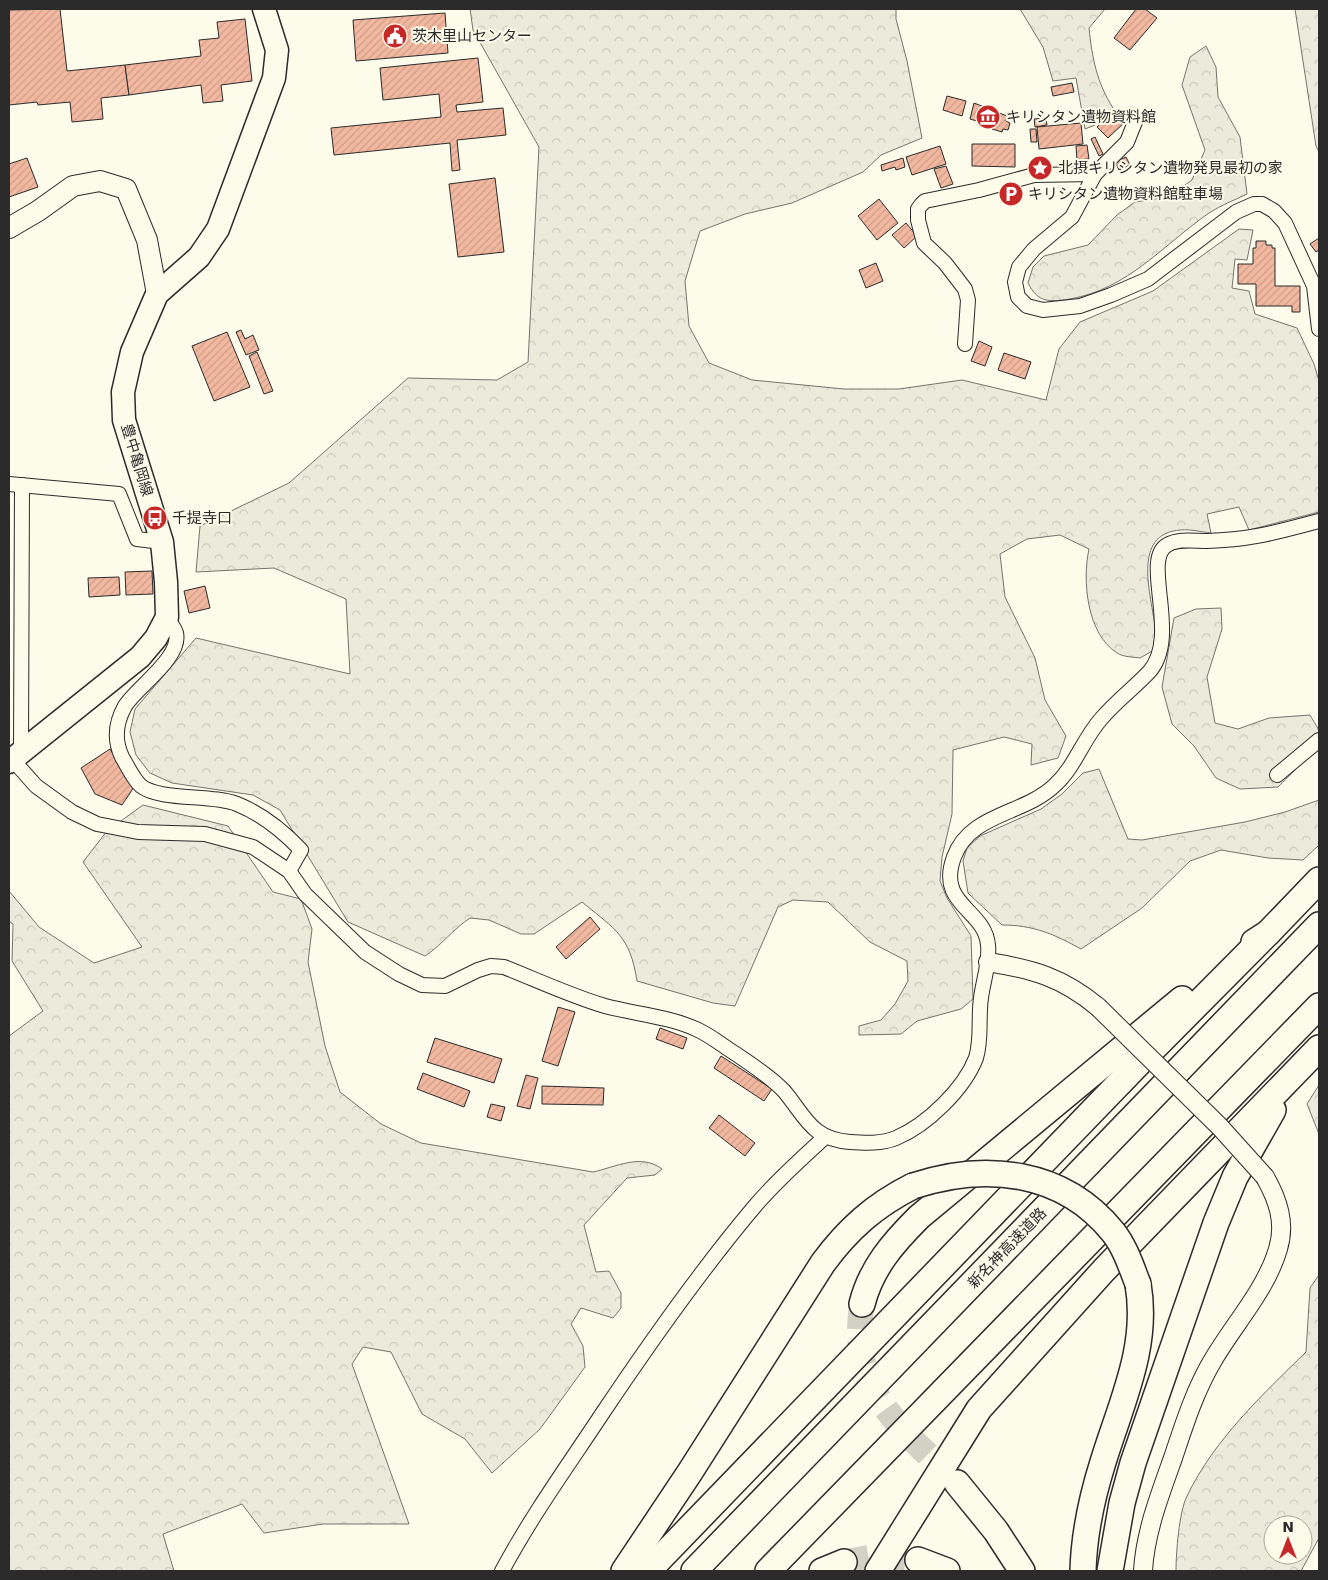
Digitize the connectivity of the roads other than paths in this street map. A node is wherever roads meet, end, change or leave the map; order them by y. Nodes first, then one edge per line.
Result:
1 (264, 9) edge
2 (1135, 122) dead end
3 (1094, 174) junction
4 (9, 228) edge
5 (157, 294) junction
6 (1319, 329) edge
7 (965, 344) dead end
8 (15, 485) edge
9 (1319, 521) edge
10 (162, 542) junction
11 (167, 617) junction
12 (1319, 740) edge
13 (14, 757) edge
14 (1277, 775) dead end
15 (288, 871) junction
16 (1319, 880) edge
17 (1319, 925) edge
18 (1268, 933) junction
19 (988, 962) junction
20 (1319, 1006) edge
21 (1319, 1050) edge
22 (825, 1137) junction
23 (862, 1304) tunnel mouth
24 (957, 1483) tunnel mouth
25 (918, 1560) tunnel mouth
26 (502, 1571) edge
27 (624, 1571) edge
28 (648, 1571) edge
29 (694, 1571) edge
30 (768, 1571) edge
31 (878, 1571) edge
32 (947, 1571) edge
33 (1022, 1571) edge
34 (1083, 1571) edge
35 (1110, 1571) edge
36 (1143, 1571) edge

1 - 5 main road, 豊中亀岡線
2 - 3 street
3 - 6 street
3 - 7 street
4 - 5 main road
5 - 10 main road, 豊中亀岡線
8 - 10 street
8 - 13 street
9 - 19 street
10 - 11 main road, 豊中亀岡線
11 - 13 main road
11 - 15 street
12 - 14 street
13 - 15 street
15 - 22 street
16 - 18 highway
17 - 29 highway, 新名神高速道路
18 - 23 highway
18 - 28 highway
19 - 22 street
19 - 36 street, bridge
20 - 30 highway
21 - 31 highway
21 - 35 highway
22 - 26 street
24 - 33 highway
25 - 32 highway
27 - 34 highway, bridge

